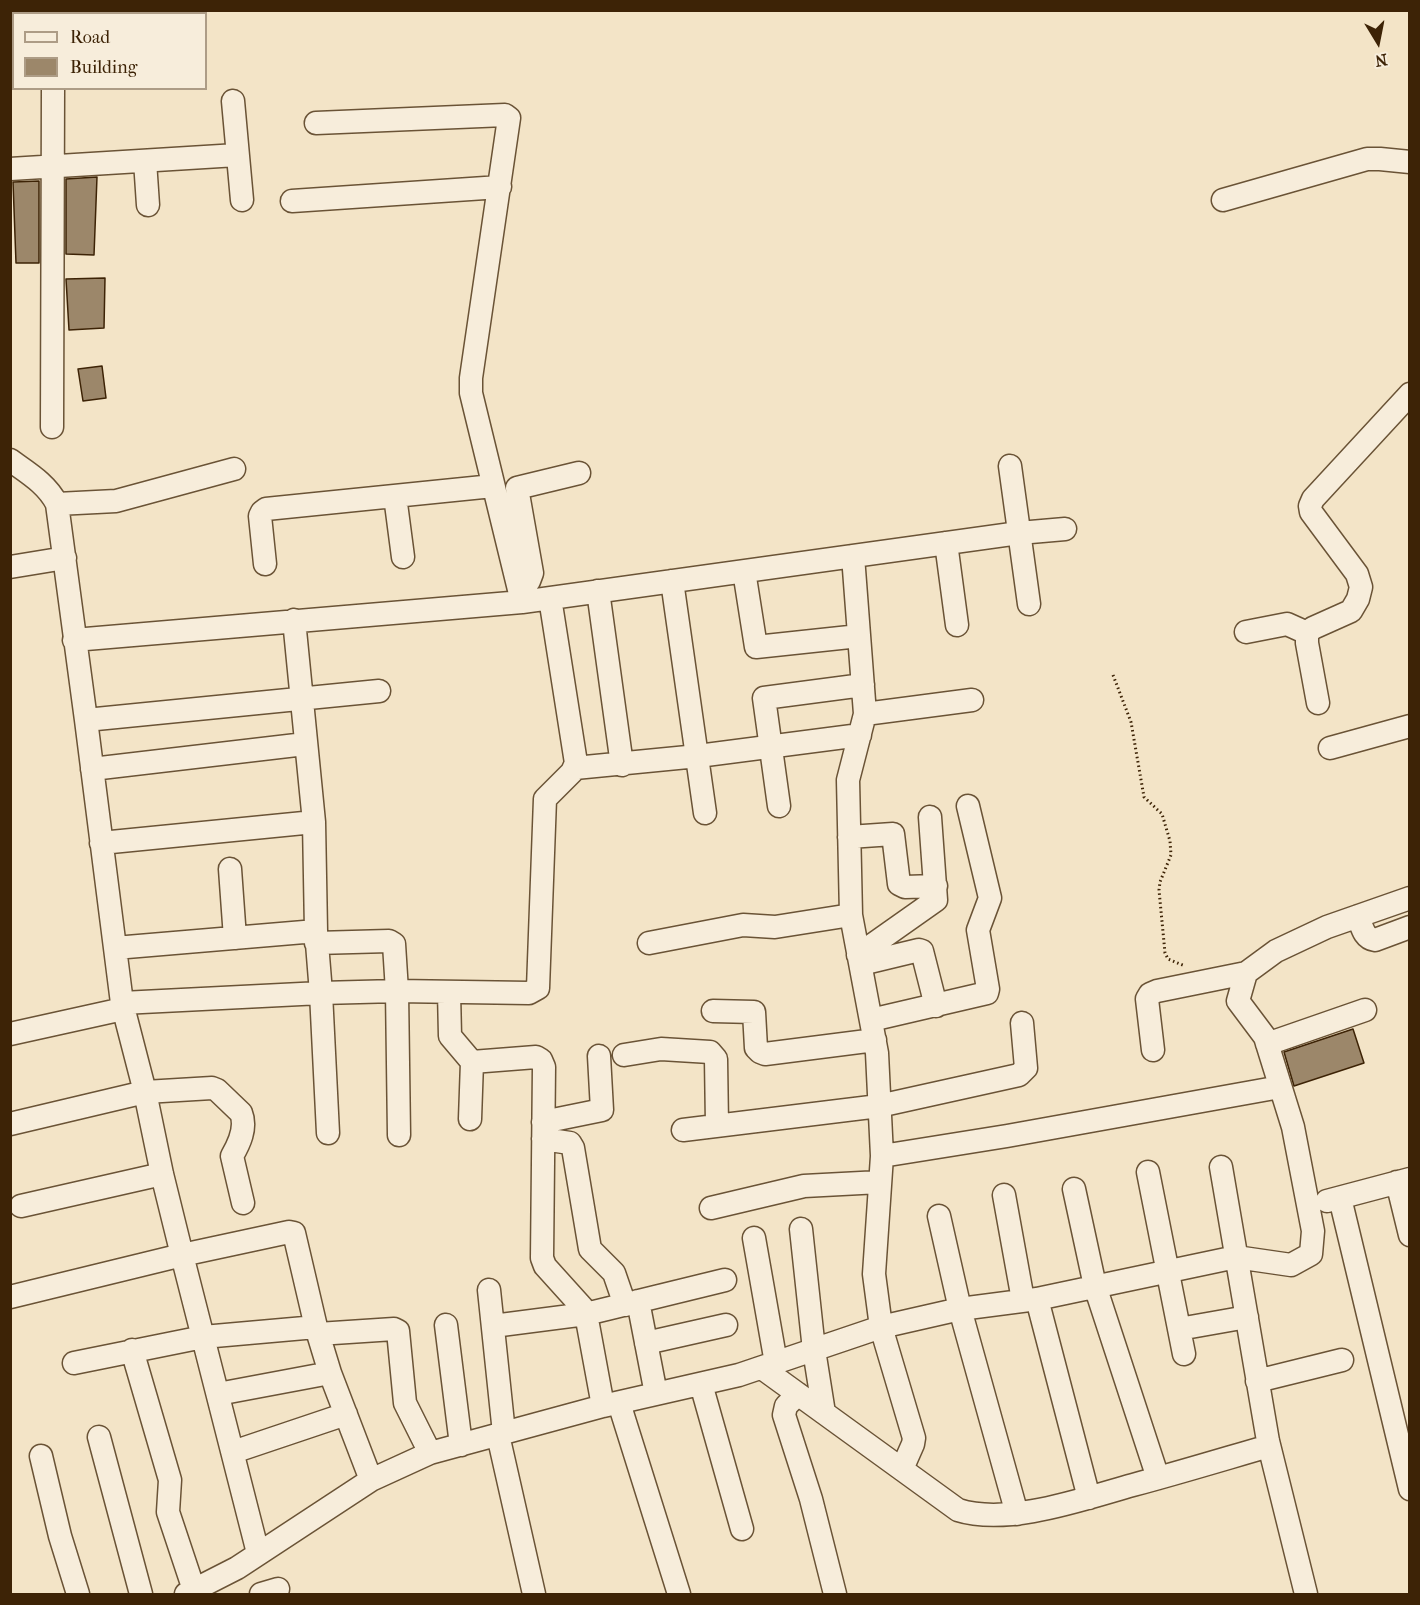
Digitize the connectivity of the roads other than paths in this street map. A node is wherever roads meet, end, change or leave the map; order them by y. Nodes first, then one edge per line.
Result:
1 (53, 90) edge
2 (233, 101) dead end
3 (316, 123) dead end
4 (237, 155) junction
5 (145, 161) junction
6 (1410, 162) edge
7 (54, 167) junction
8 (10, 169) edge
9 (500, 186) junction
10 (1223, 200) dead end
11 (242, 201) dead end
12 (292, 201) dead end
13 (148, 205) dead end
14 (1410, 394) edge
15 (52, 427) dead end
16 (10, 460) edge
17 (1010, 466) dead end
18 (234, 469) dead end
19 (579, 473) dead end
20 (493, 486) junction
21 (395, 496) junction
22 (57, 504) junction
23 (1065, 529) dead end
24 (1019, 534) junction
25 (946, 543) junction
26 (853, 556) junction
27 (403, 557) dead end
28 (65, 558) junction
29 (265, 564) dead end
30 (10, 567) edge
31 (744, 571) junction
32 (672, 581) junction
33 (598, 591) junction
34 (520, 593) junction
35 (550, 598) junction
36 (1029, 604) dead end
37 (294, 620) junction
38 (957, 625) dead end
39 (1246, 632) dead end
40 (1307, 633) junction
41 (859, 636) junction
42 (74, 640) junction
43 (863, 685) junction
44 (379, 691) dead end
45 (301, 697) junction
46 (972, 700) dead end
47 (1318, 703) dead end
48 (86, 720) junction
49 (862, 725) junction
50 (1410, 726) edge
51 (306, 744) junction
52 (771, 747) junction
53 (1330, 748) dead end
54 (698, 756) junction
55 (622, 765) junction
56 (575, 768) junction
57 (92, 769) junction
58 (779, 806) dead end
59 (968, 806) dead end
60 (705, 813) dead end
61 (930, 817) dead end
62 (314, 822) junction
63 (849, 837) junction
64 (101, 843) junction
65 (230, 869) dead end
66 (936, 886) junction
67 (1410, 898) edge
68 (851, 915) junction
69 (1358, 916) junction
70 (1410, 927) edge
71 (316, 937) junction
72 (235, 938) junction
73 (649, 943) dead end
74 (115, 948) junction
75 (859, 960) junction
76 (1246, 973) junction
77 (397, 991) junction
78 (449, 992) junction
79 (321, 993) junction
80 (123, 1006) junction
81 (936, 1006) junction
82 (1365, 1010) dead end
83 (713, 1011) dead end
84 (1022, 1023) dead end
85 (873, 1030) junction
86 (10, 1034) edge
87 (1267, 1044) junction
88 (1153, 1050) dead end
89 (624, 1054) dead end
90 (599, 1056) dead end
91 (472, 1062) junction
92 (1280, 1087) junction
93 (145, 1092) junction
94 (879, 1106) junction
95 (470, 1119) dead end
96 (10, 1124) edge
97 (717, 1125) junction
98 (683, 1130) dead end
99 (543, 1131) junction
100 (328, 1133) dead end
101 (399, 1135) dead end
102 (882, 1156) junction
103 (1221, 1167) dead end
104 (1148, 1172) dead end
105 (162, 1174) junction
106 (1403, 1180) edge
107 (880, 1182) junction
108 (1074, 1188) dead end
109 (1004, 1195) dead end
110 (1340, 1198) junction
111 (243, 1203) dead end
112 (1309, 1207) junction
113 (711, 1208) dead end
114 (18, 1212) edge
115 (939, 1216) dead end
116 (801, 1229) dead end
117 (1410, 1235) edge
118 (754, 1238) dead end
119 (182, 1255) junction
120 (1236, 1257) junction
121 (1167, 1272) junction
122 (725, 1280) dead end
123 (1095, 1286) junction
124 (489, 1290) dead end
125 (10, 1297) edge
126 (1030, 1299) junction
127 (632, 1303) junction
128 (960, 1309) junction
129 (586, 1314) junction
130 (1246, 1317) junction
131 (446, 1325) dead end
132 (726, 1325) dead end
133 (493, 1326) junction
134 (881, 1327) junction
135 (1179, 1329) junction
136 (317, 1331) junction
137 (203, 1337) junction
138 (646, 1343) junction
139 (132, 1350) junction
140 (814, 1350) junction
141 (1184, 1354) dead end
142 (1342, 1360) dead end
143 (74, 1363) dead end
144 (769, 1365) junction
145 (330, 1373) junction
146 (1257, 1381) junction
147 (701, 1384) junction
148 (218, 1394) junction
149 (656, 1394) junction
150 (798, 1394) junction
151 (611, 1405) junction
152 (824, 1413) junction
153 (346, 1414) junction
154 (501, 1434) junction
155 (99, 1437) dead end
156 (461, 1445) junction
157 (1269, 1446) junction
158 (233, 1452) junction
159 (430, 1453) junction
160 (40, 1456) dead end
161 (902, 1469) junction
162 (1158, 1478) junction
163 (371, 1480) junction
164 (1410, 1489) edge
165 (1089, 1498) junction
166 (1017, 1514) junction
167 (742, 1530) dead end
168 (258, 1554) junction
169 (190, 1592) edge
170 (78, 1594) edge
171 (141, 1594) edge
172 (534, 1594) edge
173 (679, 1594) edge
174 (835, 1594) edge
175 (1306, 1594) edge

1 - 7 street
2 - 4 street
3 - 9 street
4 - 5 street
4 - 11 street
5 - 7 street
5 - 13 street
6 - 10 street
7 - 8 street
7 - 15 street
9 - 12 street
9 - 20 street
14 - 40 street
16 - 22 street
17 - 24 street
18 - 22 street
19 - 34 street
20 - 21 street
20 - 34 street
21 - 27 street
21 - 29 street
22 - 28 street
23 - 24 street
24 - 25 street
24 - 36 street
25 - 26 street
25 - 38 street
26 - 31 street
26 - 41 street
28 - 30 street
28 - 42 street
31 - 32 street
31 - 41 street
32 - 33 street
32 - 54 street
33 - 35 street
33 - 55 street
34 - 35 street
34 - 37 street
35 - 56 street
37 - 42 street
37 - 45 street
39 - 40 street
40 - 47 street
41 - 43 street
42 - 48 street
43 - 49 street
43 - 52 street
44 - 45 street
45 - 48 street
45 - 51 street
46 - 49 street
48 - 57 street
49 - 52 street
49 - 63 street
50 - 53 street
51 - 57 street
51 - 62 street
52 - 54 street
52 - 58 street
54 - 55 street
54 - 60 street
55 - 56 street
56 - 78 street
57 - 64 street
59 - 81 street
61 - 66 street
62 - 64 street
62 - 71 street
63 - 66 street
63 - 68 street
64 - 74 street
65 - 72 street
66 - 75 street
67 - 69 street
68 - 73 street
68 - 75 street
69 - 70 street
69 - 76 street
71 - 72 street
71 - 77 street
71 - 79 street
72 - 74 street
74 - 80 street
75 - 81 street
75 - 85 street
76 - 87 street
76 - 88 street
77 - 78 street
77 - 79 street
77 - 101 street
78 - 91 street
79 - 80 street
79 - 100 street
80 - 86 street
80 - 93 street
81 - 85 street
82 - 87 street
83 - 85 street
84 - 94 street
85 - 94 street
87 - 92 street
89 - 97 street
90 - 99 street
91 - 95 street
91 - 99 street
92 - 102 street
92 - 112 street
93 - 96 street
93 - 105 street
93 - 111 street
94 - 97 street
94 - 102 street
97 - 98 street
99 - 127 street
99 - 129 street
102 - 107 street
103 - 120 street
104 - 121 street
105 - 114 street
105 - 119 street
106 - 110 street
106 - 117 street
107 - 113 street
107 - 134 street
108 - 123 street
109 - 126 street
110 - 112 street
110 - 164 street
112 - 120 street
115 - 128 street
116 - 140 street
118 - 144 street
119 - 125 street
119 - 136 street
119 - 137 street
120 - 121 street
120 - 130 street
121 - 123 street
121 - 135 street
122 - 127 street
123 - 126 street
123 - 162 street
124 - 133 street
126 - 128 street
126 - 165 street
127 - 129 street
127 - 138 street
128 - 134 street
128 - 166 street
129 - 133 street
129 - 151 street
130 - 135 street
130 - 146 street
131 - 156 street
132 - 138 street
133 - 154 street
134 - 140 street
134 - 161 street
135 - 141 street
136 - 137 street
136 - 145 street
136 - 159 street
137 - 139 street
137 - 148 street
138 - 149 street
139 - 143 street
139 - 169 street
140 - 144 street
140 - 152 street
142 - 146 street
144 - 147 street
144 - 150 street
145 - 148 street
145 - 153 street
146 - 157 street
147 - 149 street
147 - 167 street
148 - 158 street
149 - 151 street
150 - 152 street
150 - 174 street
151 - 154 street
151 - 173 street
152 - 161 street
153 - 158 street
153 - 163 street
154 - 156 street
154 - 172 street
155 - 171 street
156 - 159 street
157 - 162 street
157 - 175 street
158 - 168 street
159 - 163 street
160 - 170 street
161 - 166 street
162 - 165 street
163 - 168 street
165 - 166 street
168 - 169 street

